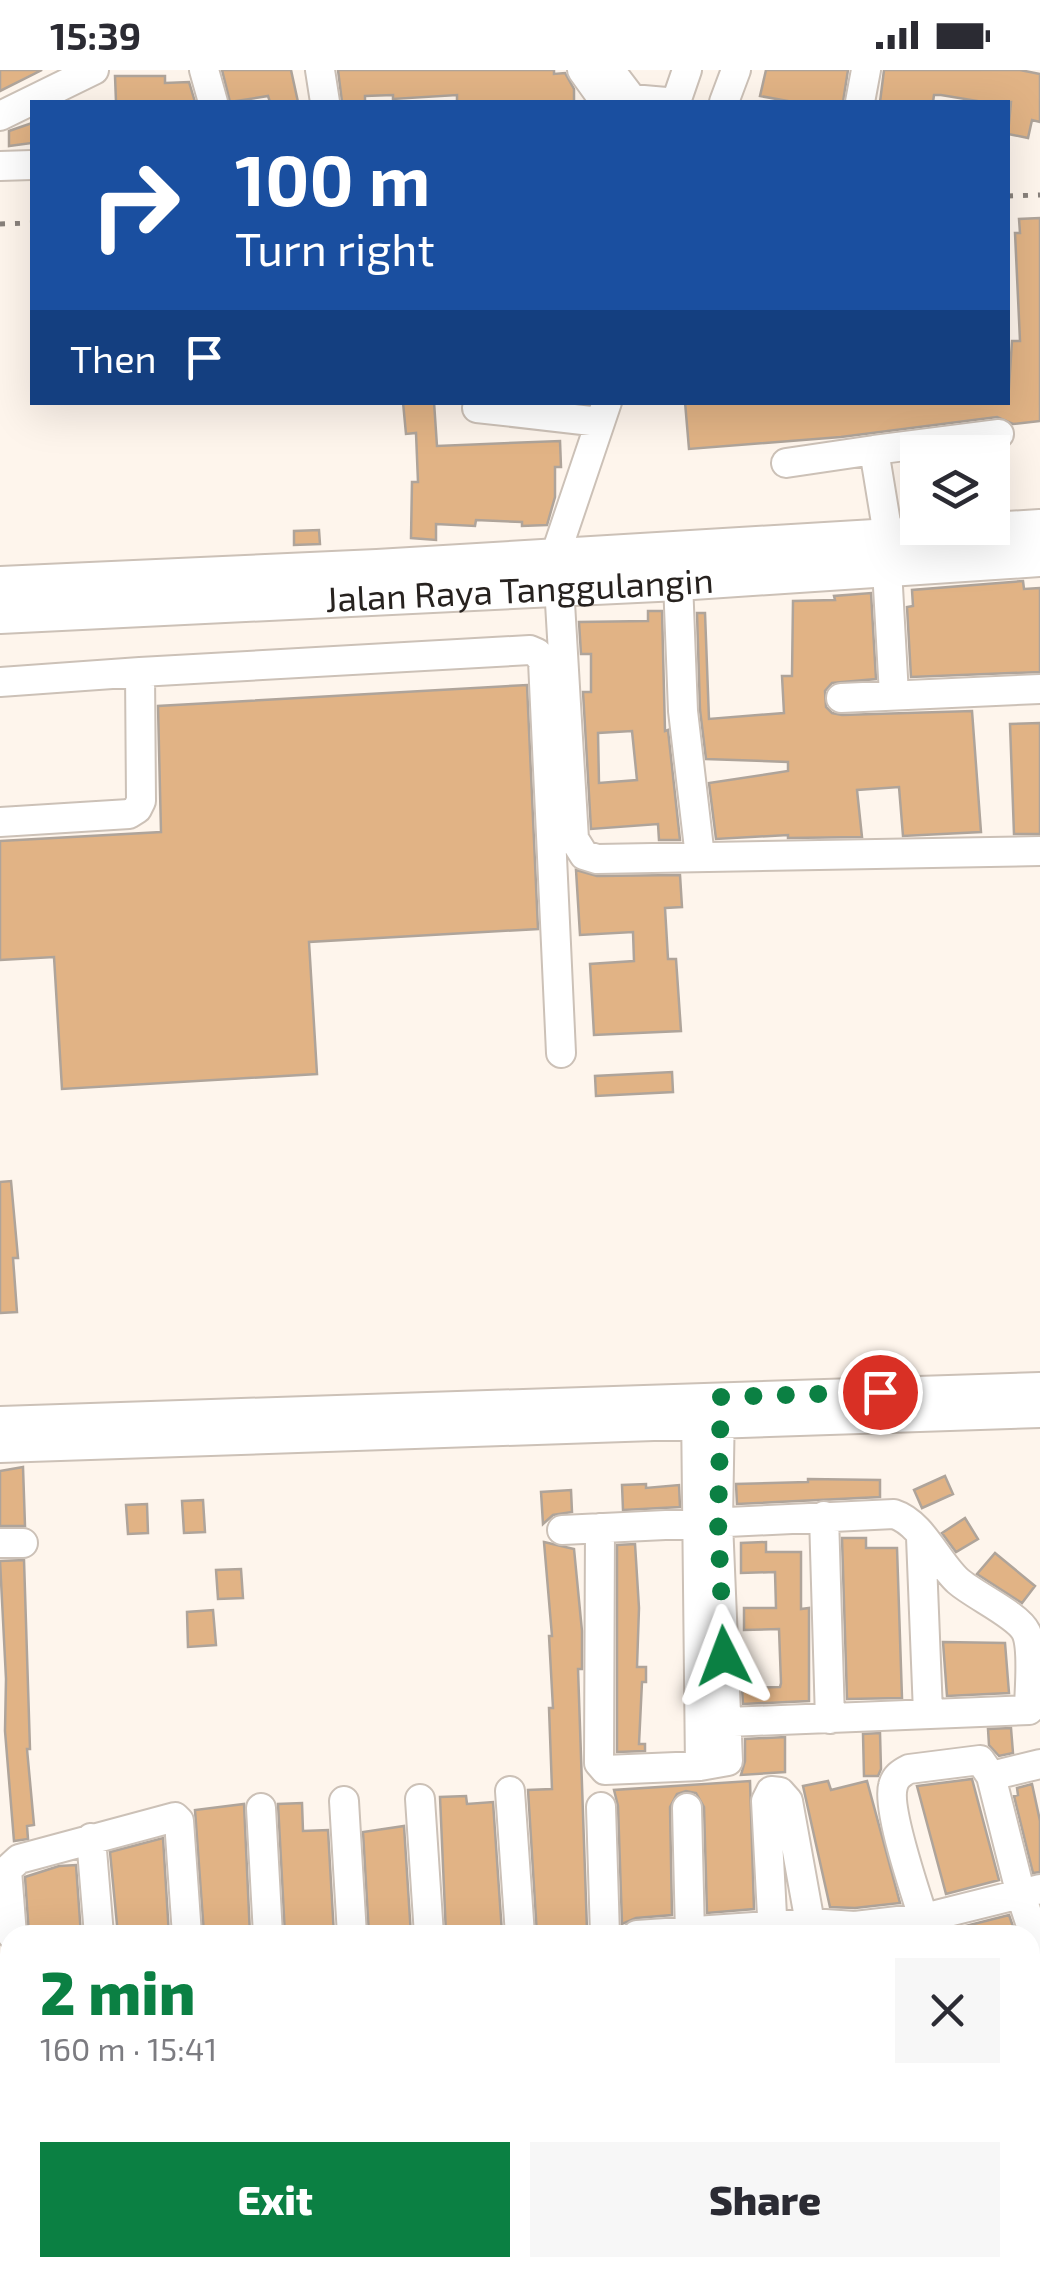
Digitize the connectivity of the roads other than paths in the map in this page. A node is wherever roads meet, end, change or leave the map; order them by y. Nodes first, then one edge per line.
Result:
1 (94, 70) edge
2 (204, 70) edge
3 (320, 70) edge
4 (582, 70) edge
5 (610, 70) edge
6 (687, 70) edge
7 (736, 70) edge
8 (866, 70) edge
9 (33, 100) edge
10 (212, 100) edge
11 (325, 100) edge
12 (620, 100) edge
13 (621, 100) edge
14 (677, 100) edge
15 (725, 100) edge
16 (860, 100) edge
17 (30, 101) edge
18 (0, 116) edge
19 (30, 165) edge
20 (0, 166) edge
21 (476, 408) dead end
22 (604, 412) edge
23 (999, 434) dead end
24 (874, 450) junction
25 (786, 464) dead end
26 (1040, 529) edge
27 (888, 555) junction
28 (1040, 557) edge
29 (556, 573) junction
30 (678, 581) junction
31 (326, 585) junction
32 (0, 586) edge
33 (0, 614) edge
34 (140, 672) junction
35 (0, 682) edge
36 (1040, 688) edge
37 (894, 694) junction
38 (841, 698) dead end
39 (0, 822) edge
40 (1040, 850) edge
41 (700, 857) junction
42 (561, 1053) dead end
43 (1040, 1387) edge
44 (708, 1411) junction
45 (1040, 1413) edge
46 (0, 1421) edge
47 (253, 1426) junction
48 (0, 1448) edge
49 (824, 1516) junction
50 (707, 1524) junction
51 (600, 1528) junction
52 (562, 1530) dead end
53 (921, 1537) junction
54 (928, 1713) junction
55 (830, 1719) junction
56 (728, 1722) junction
57 (1040, 1764) edge
58 (700, 1766) junction
59 (991, 1776) junction
60 (510, 1791) dead end
61 (344, 1800) dead end
62 (420, 1800) dead end
63 (261, 1808) dead end
64 (601, 1808) dead end
65 (687, 1808) dead end
66 (91, 1838) junction
67 (1031, 1892) edge
68 (810, 1923) junction
69 (11, 1925) edge
70 (98, 1925) edge
71 (186, 1925) edge
72 (267, 1925) edge
73 (351, 1925) edge
74 (429, 1925) edge
75 (519, 1925) edge
76 (606, 1925) edge
77 (690, 1925) edge
78 (773, 1925) edge
79 (799, 1925) edge
80 (821, 1925) edge
81 (926, 1925) edge
82 (929, 1925) edge
83 (1036, 1925) edge

1 - 9 street
2 - 10 street
3 - 11 street
4 - 12 street
5 - 13 street
6 - 14 street
7 - 15 street
8 - 16 street
17 - 18 street
19 - 20 street
21 - 22 street
22 - 29 street
23 - 24 street
24 - 25 street
24 - 27 street
26 - 27 highway, Jalan Raya Tanggulangin
27 - 28 highway, Jalan Raya Tanggulangin
27 - 29 highway, Jalan Raya Tanggulangin
27 - 30 highway, Jalan Raya Tanggulangin
27 - 37 street
29 - 30 highway, Jalan Raya Tanggulangin
29 - 31 highway, Jalan Raya Tanggulangin
29 - 41 street
30 - 41 street
31 - 32 highway, Jalan Raya Tanggulangin
31 - 33 highway, Jalan Raya Tanggulangin
34 - 35 street
34 - 39 street
34 - 42 street
36 - 37 street
37 - 38 street
40 - 41 street
43 - 44 street
44 - 45 street
44 - 47 street
44 - 50 street
46 - 47 street
47 - 48 street
49 - 50 street
49 - 53 street
49 - 55 street
50 - 51 street
50 - 56 street
50 - 58 street
51 - 52 street
51 - 58 street
53 - 54 street
53 - 54 street
54 - 55 street
55 - 56 street
56 - 58 street
57 - 59 street
59 - 67 street
59 - 81 street
60 - 75 street
61 - 73 street
62 - 74 street
63 - 72 street
64 - 76 street
65 - 77 street
66 - 69 street
66 - 70 street
66 - 71 street
67 - 82 street
67 - 83 street
68 - 78 street
68 - 79 street
68 - 80 street

